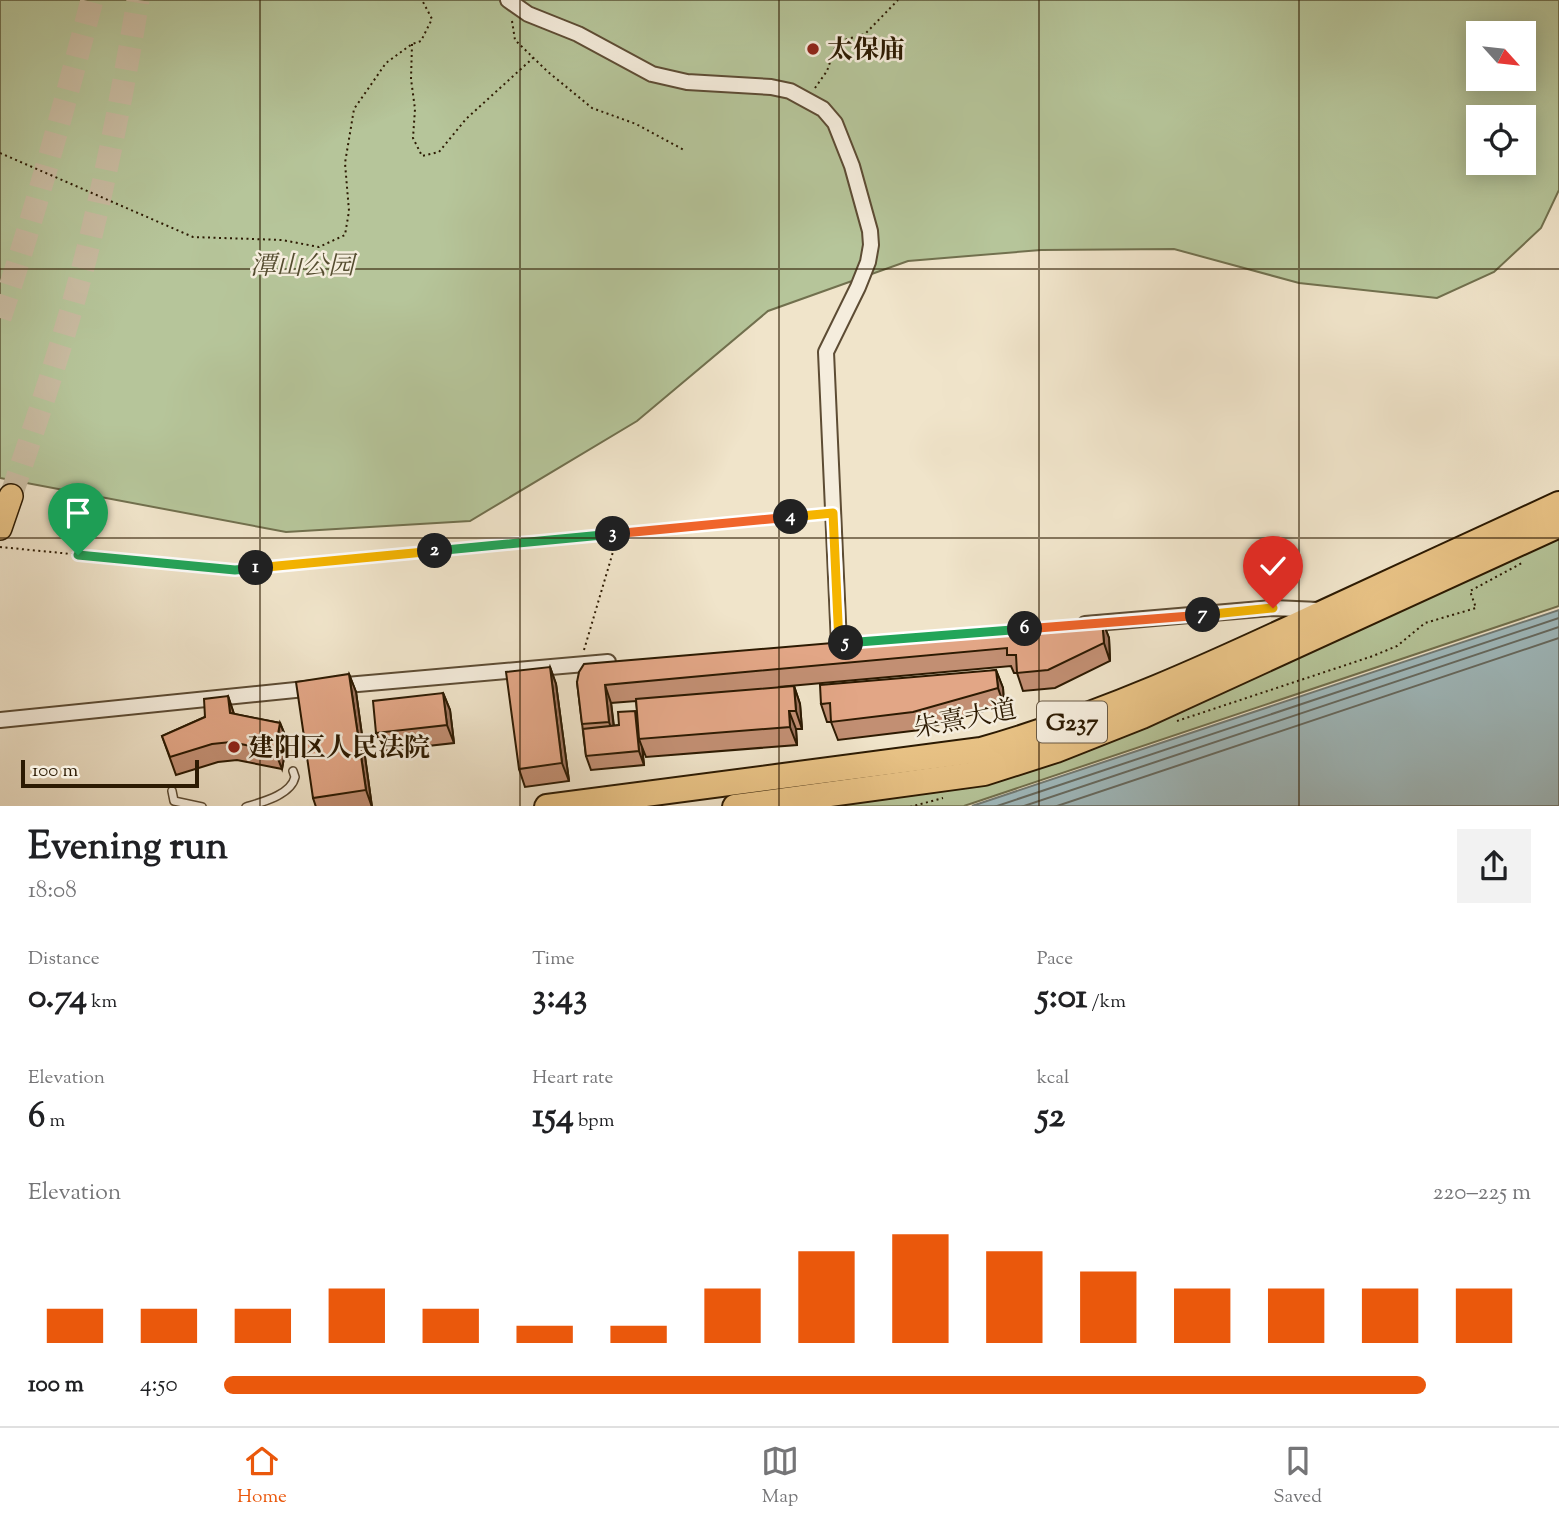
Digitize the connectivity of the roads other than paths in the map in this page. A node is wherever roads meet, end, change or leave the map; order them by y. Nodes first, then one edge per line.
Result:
1 (509, 1) edge
2 (11, 496) tunnel mouth
3 (1559, 504) edge
4 (0, 528) edge
5 (1553, 529) edge
6 (1377, 608) junction
7 (1328, 611) junction
8 (1072, 625) edge
9 (839, 644) edge
10 (621, 661) edge
11 (0, 720) edge
12 (293, 771) dead end
13 (172, 791) dead end
14 (197, 806) edge
15 (249, 806) edge
16 (555, 806) edge
17 (743, 806) edge

1 - 9 street
2 - 4 main road
3 - 7 highway, 朱熹大道 / G237
5 - 6 highway, 朱熹大道 / G237
6 - 7 street
6 - 17 highway, 朱熹大道 / G237
7 - 8 street
7 - 16 highway, 朱熹大道 / G237
10 - 11 street
12 - 15 lane
13 - 14 lane

